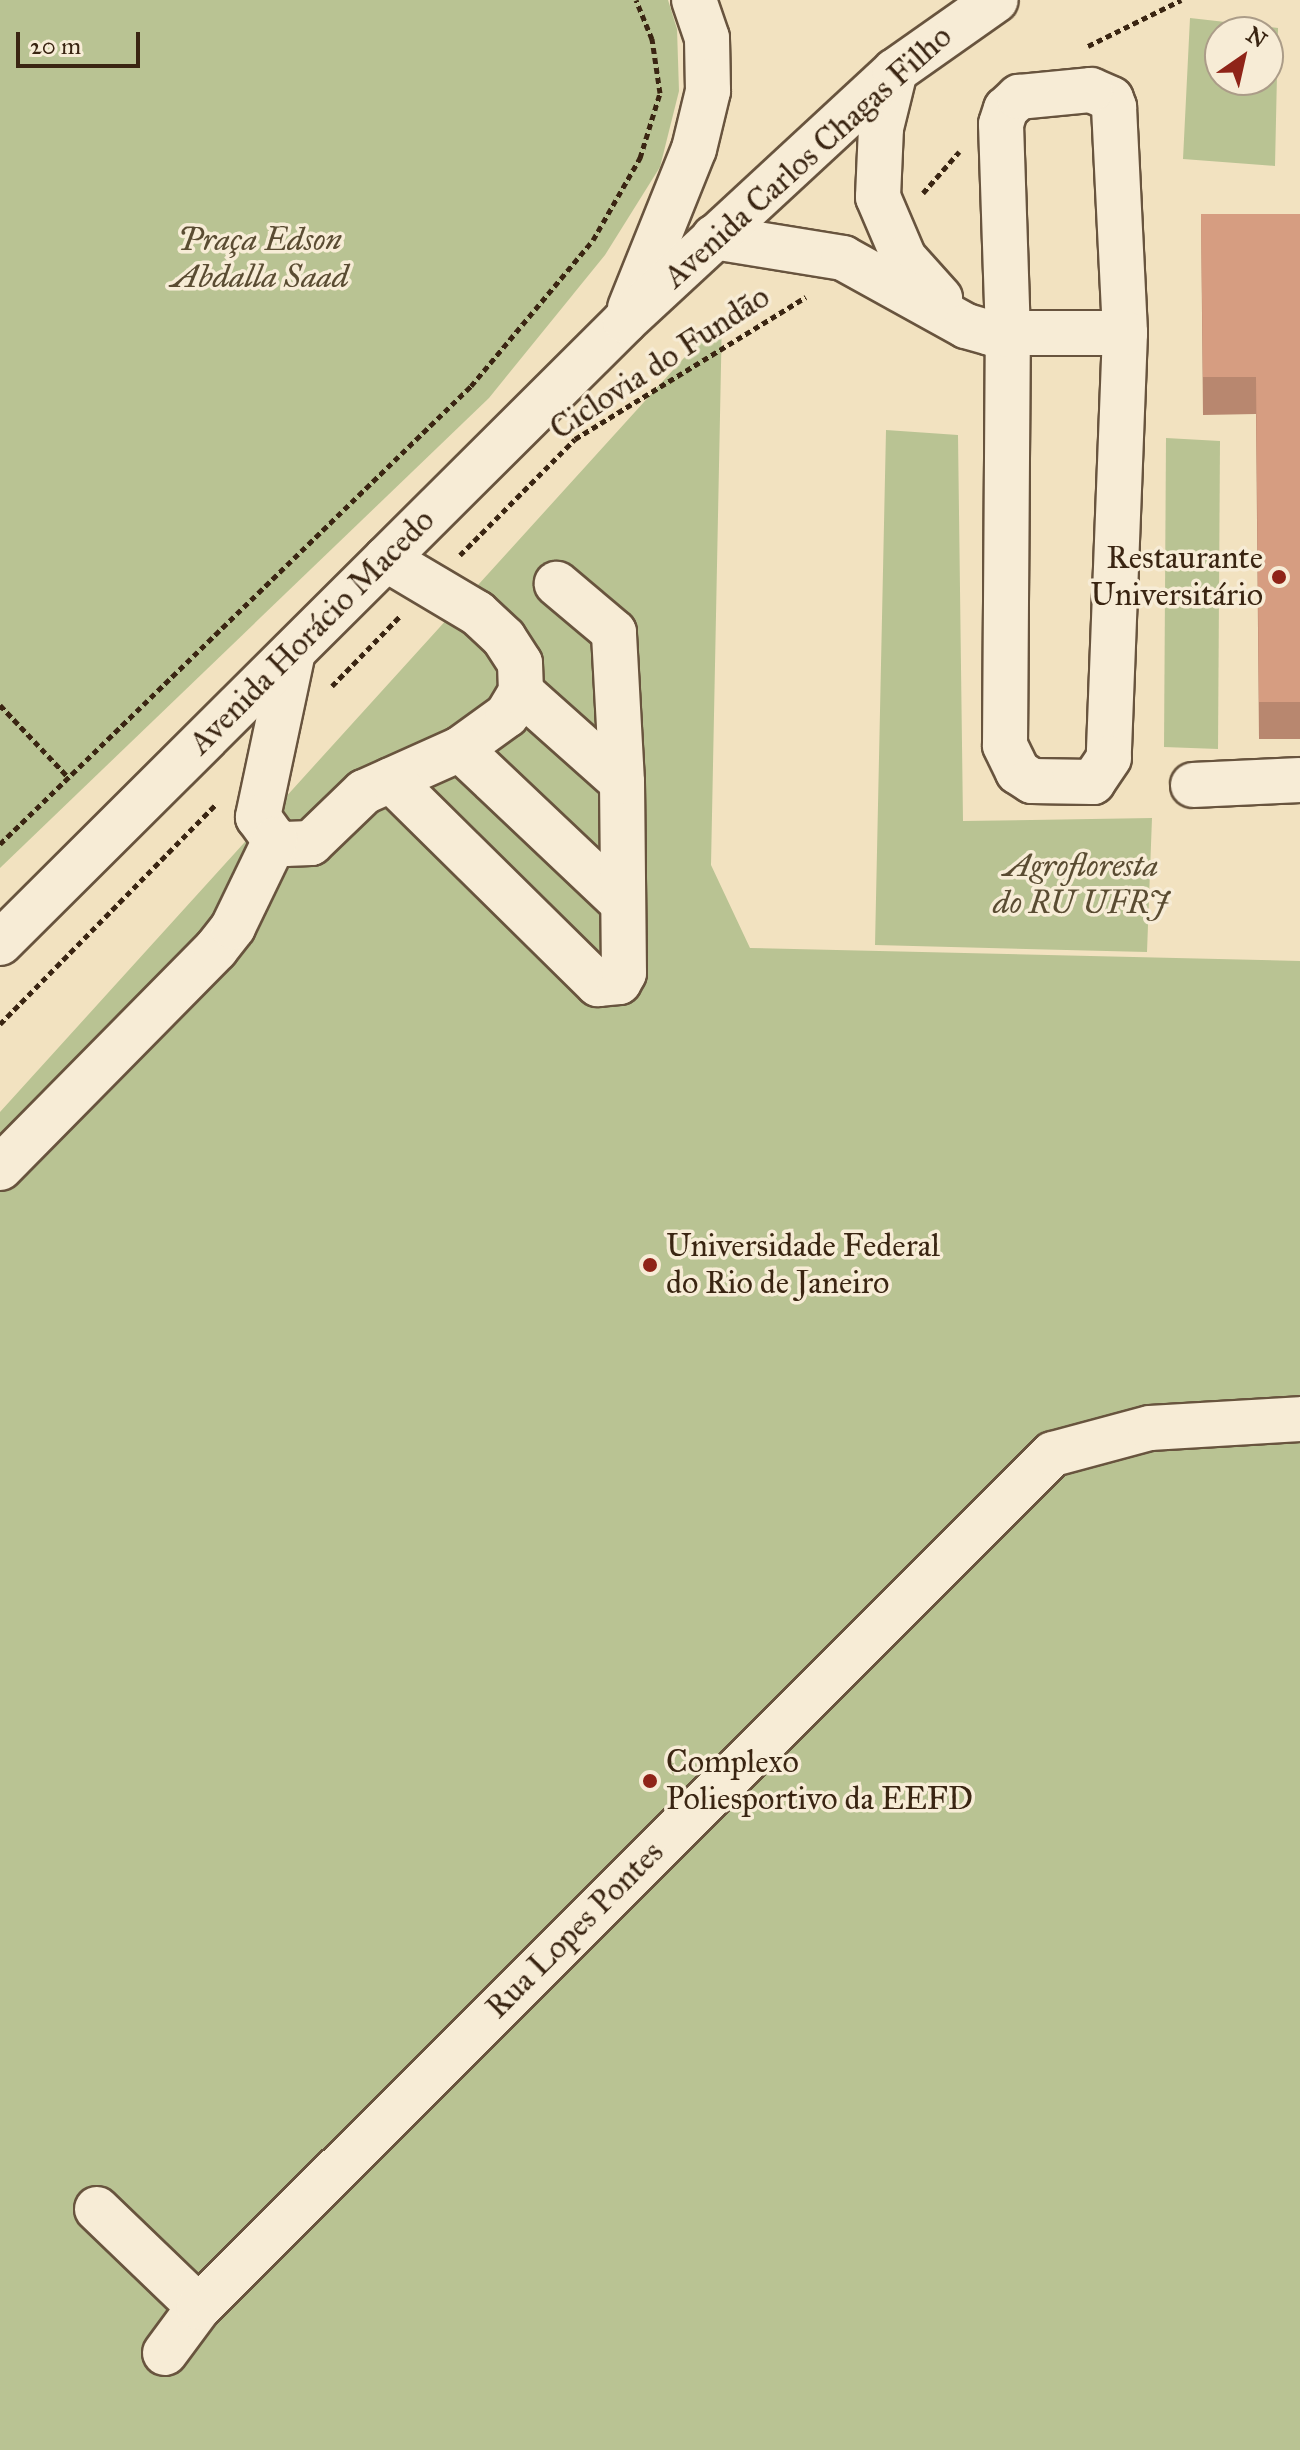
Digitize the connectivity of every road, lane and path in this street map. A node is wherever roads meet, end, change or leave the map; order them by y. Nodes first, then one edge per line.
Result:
1 (636, 0) edge
2 (694, 0) edge
3 (996, 0) edge
4 (1181, 0) edge
5 (1075, 53) dead end
6 (895, 71) junction
7 (961, 150) dead end
8 (889, 233) junction
9 (714, 237) junction
10 (855, 264) junction
11 (625, 321) junction
12 (966, 326) junction
13 (1125, 333) junction
14 (1008, 335) junction
15 (386, 559) junction
16 (557, 584) dead end
17 (430, 585) junction
18 (293, 652) junction
19 (330, 688) dead end
20 (521, 692) junction
21 (0, 705) edge
22 (460, 749) junction
23 (69, 777) junction
24 (391, 780) junction
25 (1300, 780) edge
26 (622, 782) junction
27 (1193, 785) dead end
28 (220, 800) dead end
29 (275, 840) junction
30 (0, 844) edge
31 (623, 903) junction
32 (0, 943) edge
33 (0, 1024) edge
34 (0, 1168) edge
35 (1300, 1419) edge
36 (97, 2209) dead end
37 (199, 2307) junction
38 (165, 2353) dead end

1 - 23 path
2 - 11 street
3 - 6 street, Avenida Carlos Chagas Filho
4 - 5 path
6 - 8 street
6 - 9 street, Avenida Carlos Chagas Filho
7 - 8 path
8 - 12 street
9 - 10 street
9 - 11 street, Avenida Carlos Chagas Filho
10 - 12 street
10 - 17 path, Ciclovia do Fundão
11 - 15 street, Avenida Horácio Macedo
12 - 14 street
13 - 14 street
13 - 14 street
13 - 14 street
15 - 17 street
15 - 18 street, Avenida Horácio Macedo
16 - 26 street
17 - 19 path, Ciclovia do Fundão
17 - 20 street
18 - 29 street
18 - 32 street, Avenida Horácio Macedo
20 - 22 street
20 - 26 street
21 - 23 path
22 - 24 street
22 - 31 street
23 - 30 path
24 - 29 street
24 - 31 street
25 - 27 street
26 - 31 street
28 - 33 path
29 - 34 street
35 - 37 street, Rua Lopes Pontes
36 - 37 street
37 - 38 street, Rua Lopes Pontes

